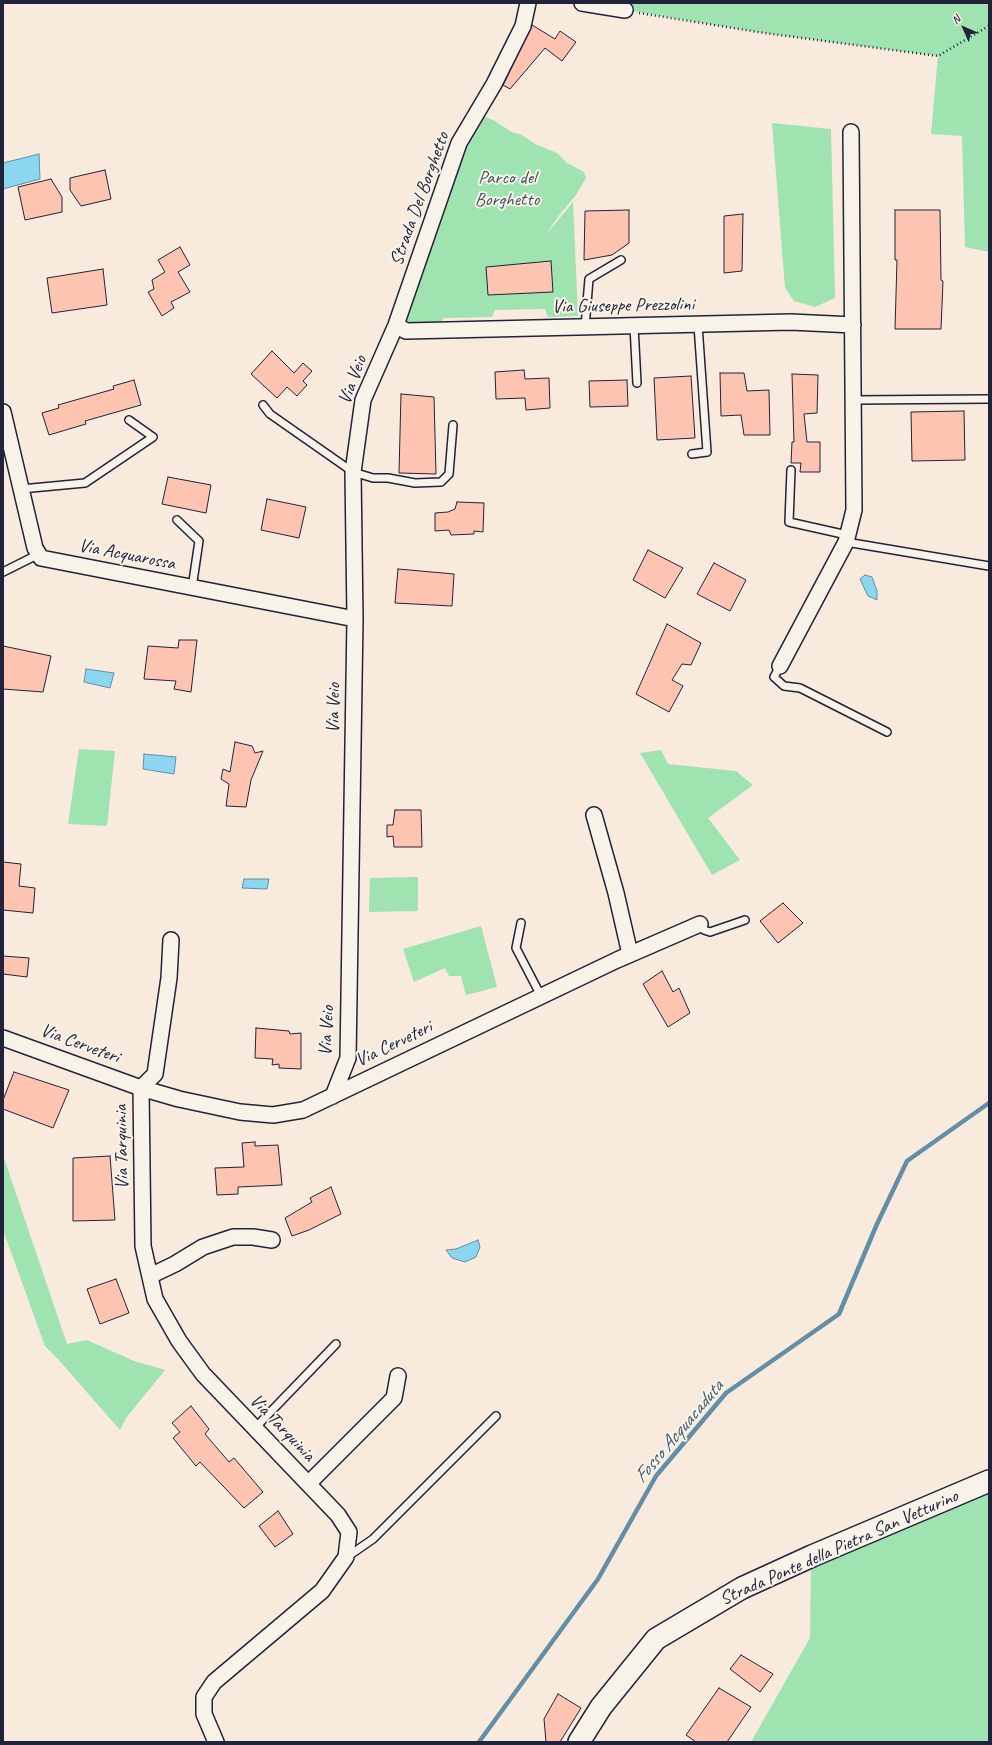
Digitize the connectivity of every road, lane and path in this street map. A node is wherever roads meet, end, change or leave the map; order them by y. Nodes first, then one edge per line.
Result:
1 (528, 3) edge
2 (582, 3) edge
3 (626, 10) joint
4 (989, 26) edge
5 (851, 132) dead end
6 (621, 260) dead end
7 (396, 325) junction
8 (698, 325) junction
9 (853, 325) junction
10 (634, 326) junction
11 (585, 327) junction
12 (637, 383) dead end
13 (989, 399) edge
14 (853, 400) junction
15 (263, 405) dead end
16 (3, 412) edge
17 (130, 420) dead end
18 (453, 425) dead end
19 (692, 454) dead end
20 (791, 470) dead end
21 (352, 472) junction
22 (21, 489) junction
23 (176, 520) dead end
24 (846, 539) junction
25 (39, 554) junction
26 (989, 566) edge
27 (3, 572) edge
28 (192, 588) junction
29 (356, 619) junction
30 (780, 666) joint
31 (888, 732) dead end
32 (594, 815) dead end
33 (745, 920) dead end
34 (521, 922) dead end
35 (700, 924) joint
36 (171, 940) dead end
37 (630, 954) junction
38 (541, 996) junction
39 (3, 1038) edge
40 (141, 1088) junction
41 (333, 1096) junction
42 (272, 1240) dead end
43 (150, 1276) junction
44 (336, 1344) dead end
45 (398, 1376) dead end
46 (496, 1416) dead end
47 (255, 1428) junction
48 (989, 1481) edge
49 (308, 1484) junction
50 (346, 1557) junction
51 (216, 1742) edge
52 (579, 1742) edge

1 - 7 street, Strada Del Borghetto
2 - 3 street
3 - 4 path
5 - 9 street
6 - 11 lane
7 - 11 street, Via Giuseppe Prezzolini
7 - 21 street, Via Veio
8 - 9 street, Via Giuseppe Prezzolini
8 - 10 street, Via Giuseppe Prezzolini
8 - 19 lane
9 - 14 street
10 - 11 street, Via Giuseppe Prezzolini
10 - 12 lane
13 - 14 lane
14 - 24 street
15 - 21 lane
16 - 22 street
17 - 22 lane
18 - 21 lane
20 - 24 lane
21 - 29 street, Via Veio
22 - 25 street
23 - 28 lane
24 - 26 lane
24 - 30 street
25 - 27 lane
25 - 28 street, Via Acquarossa
28 - 29 street, Via Acquarossa
29 - 41 street, Via Veio
30 - 31 lane
32 - 37 street
33 - 35 lane
34 - 38 lane
35 - 37 street, Via Cerveteri
36 - 40 street
37 - 38 street, Via Cerveteri
38 - 41 street, Via Cerveteri
39 - 40 street, Via Cerveteri
40 - 41 street, Via Cerveteri
40 - 43 street, Via Tarquinia
42 - 43 street
43 - 47 street, Via Tarquinia
44 - 47 lane
45 - 49 street
46 - 50 lane
47 - 49 street, Via Tarquinia
48 - 52 street, Strada Ponte della Pietra San Vetturino
49 - 50 street, Via Tarquinia
50 - 51 street, Via Tarquinia

